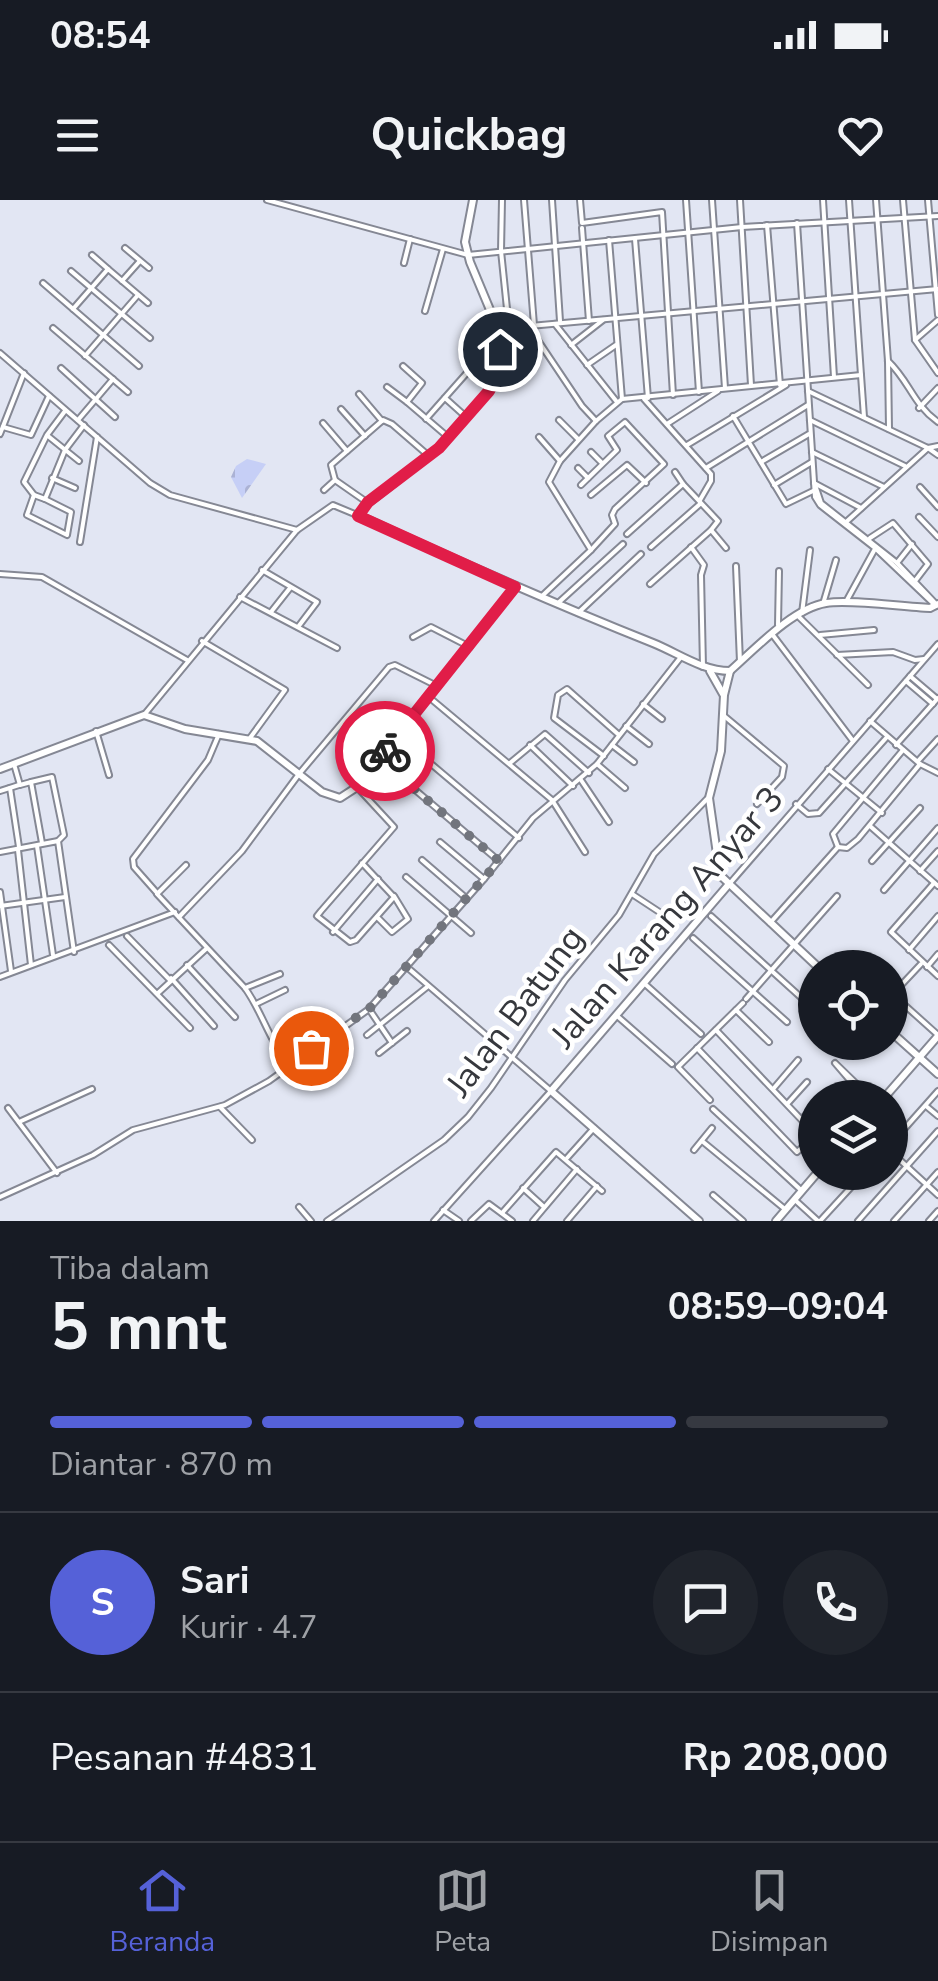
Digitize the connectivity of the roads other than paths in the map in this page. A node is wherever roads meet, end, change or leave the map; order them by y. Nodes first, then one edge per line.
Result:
1 (267, 200) edge
2 (473, 200) edge
3 (502, 200) edge
4 (524, 200) edge
5 (552, 200) edge
6 (589, 200) edge
7 (684, 200) edge
8 (712, 200) edge
9 (740, 200) edge
10 (822, 200) edge
11 (849, 200) edge
12 (876, 200) edge
13 (904, 200) edge
14 (928, 200) edge
15 (580, 201) edge
16 (279, 202) edge
17 (929, 216) junction
18 (938, 216) edge
19 (905, 218) junction
20 (877, 219) junction
21 (850, 220) junction
22 (824, 222) junction
23 (796, 223) junction
24 (767, 225) junction
25 (742, 227) junction
26 (582, 228) dead end
27 (715, 230) junction
28 (689, 232) junction
29 (662, 235) junction
30 (635, 238) junction
31 (410, 239) junction
32 (609, 240) junction
33 (582, 242) junction
34 (554, 245) junction
35 (126, 248) dead end
36 (444, 248) junction
37 (528, 248) junction
38 (501, 251) junction
39 (92, 255) dead end
40 (468, 255) junction
41 (140, 260) junction
42 (404, 263) dead end
43 (108, 268) junction
44 (149, 268) dead end
45 (71, 272) dead end
46 (122, 281) junction
47 (43, 283) dead end
48 (91, 288) junction
49 (936, 289) edge
50 (908, 292) junction
51 (138, 294) junction
52 (883, 294) junction
53 (856, 297) junction
54 (830, 299) junction
55 (802, 302) junction
56 (148, 303) dead end
57 (773, 303) junction
58 (746, 304) junction
59 (720, 307) junction
60 (73, 309) junction
61 (694, 310) junction
62 (424, 312) dead end
63 (667, 312) junction
64 (121, 314) junction
65 (640, 316) junction
66 (614, 318) junction
67 (938, 318) edge
68 (603, 320) junction
69 (589, 321) junction
70 (557, 322) junction
71 (531, 325) junction
72 (53, 328) dead end
73 (508, 328) junction
74 (499, 333) junction
75 (103, 335) junction
76 (150, 338) dead end
77 (914, 340) junction
78 (617, 344) junction
79 (572, 345) junction
80 (0, 353) edge
81 (86, 356) junction
82 (938, 357) edge
83 (888, 361) junction
84 (931, 363) junction
85 (587, 365) junction
86 (139, 366) dead end
87 (403, 366) dead end
88 (62, 368) dead end
89 (938, 372) edge
90 (24, 373) junction
91 (862, 376) junction
92 (834, 378) junction
93 (113, 379) junction
94 (807, 380) junction
95 (751, 385) junction
96 (783, 385) junction
97 (387, 387) dead end
98 (723, 388) junction
99 (938, 388) edge
100 (808, 390) junction
101 (128, 392) dead end
102 (699, 392) junction
103 (359, 394) dead end
104 (673, 395) junction
105 (48, 396) junction
106 (445, 398) junction
107 (646, 398) junction
108 (95, 400) junction
109 (619, 401) junction
110 (407, 402) junction
111 (808, 404) junction
112 (341, 408) dead end
113 (919, 408) junction
114 (66, 410) junction
115 (465, 416) junction
116 (733, 416) junction
117 (115, 417) dead end
118 (864, 417) junction
119 (426, 419) junction
120 (78, 420) junction
121 (559, 420) dead end
122 (810, 420) junction
123 (382, 421) junction
124 (596, 421) junction
125 (938, 422) edge
126 (324, 423) dead end
127 (667, 424) junction
128 (84, 425) junction
129 (3, 428) junction
130 (889, 429) junction
131 (810, 433) junction
132 (0, 434) edge
133 (46, 435) junction
134 (365, 436) junction
135 (97, 437) junction
136 (448, 437) junction
137 (539, 437) dead end
138 (578, 439) junction
139 (748, 441) junction
140 (687, 445) junction
141 (938, 446) edge
142 (928, 448) junction
143 (65, 450) junction
144 (347, 450) junction
145 (591, 452) dead end
146 (812, 452) junction
147 (938, 455) edge
148 (429, 456) junction
149 (560, 461) junction
150 (79, 462) dead end
151 (761, 462) junction
152 (812, 462) junction
153 (603, 464) junction
154 (907, 467) junction
155 (578, 468) dead end
156 (706, 468) junction
157 (675, 472) dead end
158 (52, 478) junction
159 (588, 478) junction
160 (335, 480) junction
161 (646, 483) junction
162 (683, 484) junction
163 (581, 485) dead end
164 (774, 485) junction
165 (815, 487) junction
166 (920, 487) dead end
167 (76, 488) dead end
168 (884, 488) junction
169 (324, 490) dead end
170 (34, 495) junction
171 (591, 496) dead end
172 (44, 499) junction
173 (368, 502) junction
174 (701, 502) junction
175 (938, 507) edge
176 (860, 508) junction
177 (358, 516) junction
178 (919, 517) dead end
179 (846, 522) junction
180 (297, 530) junction
181 (712, 530) junction
182 (627, 534) dead end
183 (938, 537) edge
184 (868, 540) junction
185 (80, 542) dead end
186 (623, 544) dead end
187 (912, 544) junction
188 (652, 547) dead end
189 (691, 547) junction
190 (877, 547) junction
191 (726, 548) dead end
192 (591, 550) junction
193 (810, 550) dead end
194 (641, 554) dead end
195 (836, 560) dead end
196 (897, 562) junction
197 (736, 566) dead end
198 (262, 570) junction
199 (778, 571) dead end
200 (0, 574) edge
201 (915, 581) junction
202 (650, 584) dead end
203 (292, 586) junction
204 (515, 587) junction
205 (240, 597) junction
206 (541, 597) junction
207 (557, 604) junction
208 (823, 604) junction
209 (844, 604) junction
210 (937, 606) edge
211 (272, 612) junction
212 (578, 613) junction
213 (800, 614) junction
214 (298, 627) junction
215 (874, 630) dead end
216 (775, 632) junction
217 (820, 636) junction
218 (413, 637) dead end
219 (202, 641) junction
220 (938, 644) edge
221 (337, 648) dead end
222 (470, 648) junction
223 (683, 655) junction
224 (838, 655) junction
225 (924, 659) junction
226 (187, 660) junction
227 (740, 662) junction
228 (706, 669) junction
229 (730, 671) junction
230 (908, 678) junction
231 (868, 685) dead end
232 (438, 687) junction
233 (724, 695) junction
234 (430, 698) junction
235 (936, 700) edge
236 (643, 704) junction
237 (144, 714) junction
238 (724, 715) junction
239 (662, 719) dead end
240 (870, 721) junction
241 (626, 726) junction
242 (96, 731) junction
243 (219, 734) junction
244 (398, 736) junction
245 (619, 736) junction
246 (887, 737) junction
247 (250, 738) junction
248 (938, 738) edge
249 (852, 741) junction
250 (612, 744) junction
251 (649, 744) dead end
252 (530, 745) junction
253 (896, 745) junction
254 (903, 750) junction
255 (604, 756) junction
256 (379, 759) junction
257 (634, 762) dead end
258 (919, 763) junction
259 (14, 764) junction
260 (508, 764) junction
261 (598, 764) junction
262 (0, 769) edge
263 (828, 769) junction
264 (589, 773) junction
265 (938, 773) edge
266 (300, 774) junction
267 (109, 775) dead end
268 (581, 780) junction
269 (31, 782) junction
270 (20, 784) junction
271 (845, 785) junction
272 (573, 786) junction
273 (10, 788) junction
274 (357, 788) junction
275 (625, 788) dead end
276 (0, 791) edge
277 (709, 798) junction
278 (864, 799) junction
279 (552, 800) junction
280 (758, 804) dead end
281 (796, 804) junction
282 (920, 808) dead end
283 (882, 813) junction
284 (609, 822) dead end
285 (870, 826) junction
286 (938, 828) edge
287 (520, 838) junction
288 (58, 841) junction
289 (440, 842) dead end
290 (890, 842) junction
291 (40, 844) junction
292 (838, 847) junction
293 (18, 848) junction
294 (938, 851) edge
295 (0, 852) edge
296 (585, 852) dead end
297 (422, 860) dead end
298 (910, 860) junction
299 (499, 861) junction
300 (872, 861) dead end
301 (186, 864) dead end
302 (362, 864) junction
303 (920, 870) junction
304 (406, 877) dead end
305 (378, 879) junction
306 (484, 879) junction
307 (729, 884) junction
308 (937, 884) edge
309 (884, 890) dead end
310 (0, 892) edge
311 (157, 894) junction
312 (632, 894) junction
313 (66, 896) junction
314 (394, 896) junction
315 (837, 896) dead end
316 (429, 898) junction
317 (466, 898) junction
318 (681, 899) dead end
319 (45, 900) junction
320 (24, 902) junction
321 (1, 905) edge
322 (422, 907) dead end
323 (177, 914) junction
324 (452, 916) junction
325 (711, 916) dead end
326 (938, 916) edge
327 (377, 918) junction
328 (700, 918) junction
329 (670, 919) dead end
330 (769, 924) junction
331 (2, 928) edge
332 (333, 932) junction
333 (472, 933) dead end
334 (127, 936) dead end
335 (693, 938) dead end
336 (793, 944) junction
337 (109, 945) dead end
338 (206, 948) junction
339 (8, 950) junction
340 (800, 950) edge
341 (909, 950) junction
342 (0, 952) edge
343 (74, 952) junction
344 (938, 954) edge
345 (53, 956) junction
346 (925, 964) junction
347 (31, 965) junction
348 (187, 965) junction
349 (408, 968) junction
350 (770, 970) junction
351 (12, 973) junction
352 (280, 974) dead end
353 (938, 976) edge
354 (0, 977) edge
355 (170, 979) junction
356 (908, 979) edge
357 (644, 982) junction
358 (427, 987) junction
359 (245, 988) junction
360 (285, 990) dead end
361 (752, 991) junction
362 (158, 993) junction
363 (798, 995) edge
364 (256, 1004) junction
365 (369, 1009) junction
366 (908, 1009) edge
367 (736, 1010) junction
368 (616, 1015) junction
369 (235, 1017) dead end
370 (786, 1022) dead end
371 (380, 1025) junction
372 (214, 1026) dead end
373 (190, 1028) dead end
374 (716, 1030) junction
375 (406, 1031) dead end
376 (701, 1034) dead end
377 (938, 1035) edge
378 (367, 1036) dead end
379 (392, 1042) junction
380 (769, 1042) dead end
381 (908, 1047) edge
382 (697, 1048) junction
383 (379, 1053) dead end
384 (920, 1057) junction
385 (512, 1058) junction
386 (798, 1060) dead end
387 (290, 1064) junction
388 (672, 1064) dead end
389 (938, 1074) edge
390 (900, 1080) edge
391 (774, 1088) junction
392 (92, 1089) dead end
393 (550, 1091) junction
394 (938, 1091) edge
395 (798, 1092) edge
396 (868, 1098) edge
397 (710, 1100) dead end
398 (788, 1104) junction
399 (926, 1105) junction
400 (219, 1106) junction
401 (8, 1108) dead end
402 (713, 1110) dead end
403 (798, 1115) edge
404 (938, 1116) edge
405 (18, 1122) junction
406 (908, 1126) edge
407 (594, 1128) junction
408 (712, 1128) dead end
409 (938, 1131) edge
410 (252, 1140) dead end
411 (702, 1141) junction
412 (694, 1150) dead end
413 (798, 1151) edge
414 (566, 1159) junction
415 (908, 1165) edge
416 (908, 1167) edge
417 (578, 1170) junction
418 (938, 1172) edge
419 (57, 1173) junction
420 (927, 1184) junction
421 (597, 1186) junction
422 (523, 1188) junction
423 (848, 1190) edge
424 (886, 1190) edge
425 (602, 1191) dead end
426 (802, 1192) joint
427 (713, 1195) dead end
428 (938, 1195) edge
429 (0, 1197) edge
430 (794, 1200) junction
431 (544, 1206) junction
432 (298, 1207) dead end
433 (443, 1210) junction
434 (786, 1210) junction
435 (938, 1211) edge
436 (502, 1213) junction
437 (536, 1220) edge
438 (311, 1221) edge
439 (327, 1221) edge
440 (434, 1221) edge
441 (459, 1221) edge
442 (471, 1221) edge
443 (511, 1221) edge
444 (567, 1221) edge
445 (699, 1221) edge
446 (744, 1221) edge
447 (776, 1221) edge
448 (819, 1221) edge
449 (858, 1221) edge
450 (894, 1221) edge
451 (929, 1221) edge

1 - 16 street
2 - 40 street
3 - 38 street
4 - 37 street
5 - 34 street
6 - 15 street
7 - 28 street
8 - 27 street
9 - 25 street
10 - 22 street
11 - 21 street
12 - 20 street
13 - 19 street
14 - 17 street
15 - 29 street
16 - 31 street
17 - 18 street
17 - 19 street
17 - 49 street
19 - 20 street
19 - 50 street
20 - 21 street
20 - 52 street
21 - 22 street
21 - 53 street
22 - 23 street
22 - 54 street
23 - 24 street
23 - 55 street
24 - 25 street
24 - 57 street
25 - 27 street
25 - 58 street
26 - 33 street
27 - 28 street
27 - 59 street
28 - 29 street
28 - 61 street
29 - 30 street
29 - 63 street
30 - 32 street
30 - 65 street
31 - 36 street
31 - 42 street
32 - 33 street
32 - 66 street
33 - 34 street
33 - 69 street
34 - 37 street
34 - 70 street
35 - 41 street
36 - 40 street
36 - 62 street
37 - 38 street
37 - 71 street
38 - 40 street
38 - 73 street
39 - 43 street
40 - 74 street
41 - 44 street
41 - 46 street
43 - 46 street
43 - 48 street
45 - 48 street
46 - 51 street
47 - 60 street
48 - 60 street
48 - 64 street
49 - 50 street
49 - 67 street
50 - 52 street
50 - 77 street
51 - 56 street
51 - 64 street
52 - 53 street
52 - 83 street
53 - 54 street
53 - 91 street
54 - 55 street
54 - 92 street
55 - 57 street
55 - 94 street
57 - 58 street
57 - 96 street
58 - 59 street
58 - 95 street
59 - 61 street
59 - 98 street
60 - 75 street
61 - 63 street
61 - 102 street
63 - 65 street
63 - 104 street
64 - 75 street
64 - 76 street
65 - 66 street
65 - 107 street
66 - 68 street
66 - 78 street
67 - 77 street
68 - 69 street
68 - 79 street
69 - 70 street
70 - 71 street
70 - 79 street
71 - 73 street
71 - 124 street
72 - 81 street
73 - 74 street
74 - 106 street
74 - 115 street
75 - 81 street
75 - 86 street
77 - 84 street
78 - 85 street
78 - 109 street
79 - 85 street
80 - 90 street
81 - 93 street
82 - 84 street
83 - 113 street
83 - 130 street
84 - 89 street
85 - 109 street
87 - 110 street
88 - 108 street
90 - 105 street
90 - 129 street
91 - 92 street
91 - 118 street
92 - 94 street
93 - 101 street
93 - 108 street
94 - 96 street
94 - 100 street
95 - 96 street
95 - 98 street
96 - 116 street
97 - 110 street
98 - 102 street
98 - 127 street
99 - 113 street
100 - 111 street
100 - 118 street
102 - 104 street
103 - 123 street
104 - 107 street
105 - 114 street
105 - 129 street
106 - 115 street
106 - 119 street
107 - 109 street
107 - 127 street
108 - 117 street
108 - 120 street
109 - 124 street
110 - 119 street
111 - 122 street
111 - 139 street
112 - 134 street
113 - 125 street
114 - 120 street
114 - 133 street
115 - 136 street
116 - 139 street
116 - 140 street
118 - 130 street
119 - 136 street
120 - 128 street
121 - 138 street
122 - 131 street
122 - 154 street
123 - 134 street
123 - 148 street
124 - 138 street
126 - 144 street
127 - 140 street
128 - 135 street
128 - 143 street
129 - 132 street
130 - 142 street
131 - 146 street
131 - 151 street
133 - 143 street
133 - 170 street
134 - 144 street
135 - 180 street
135 - 185 street
136 - 148 street
137 - 149 street
138 - 149 street
139 - 151 street
139 - 156 street
140 - 156 street
141 - 142 street
142 - 147 street
142 - 154 street
143 - 150 street
143 - 158 street
144 - 160 street
145 - 153 street
146 - 152 street
146 - 168 street
148 - 173 street
149 - 192 street
151 - 164 street
152 - 164 street
152 - 165 street
153 - 159 street
153 - 161 street
154 - 168 street
155 - 159 street
156 - 174 street
157 - 162 street
158 - 167 street
158 - 172 street
159 - 163 street
160 - 169 street
160 - 173 street
161 - 171 street
161 - 192 street
162 - 174 street
162 - 182 street
164 - 165 street
165 - 176 street
165 - 179 street
166 - 175 street
168 - 176 street
170 - 172 street
170 - 172 street
173 - 177 street
174 - 181 street
174 - 188 street
176 - 179 street
177 - 180 street
177 - 204 street
178 - 183 street
179 - 184 street
180 - 198 street
181 - 189 street
181 - 191 street
184 - 187 street
184 - 190 street
186 - 207 street
187 - 196 street
187 - 201 street
189 - 202 street
189 - 228 street
190 - 196 street
190 - 209 street
190 - 210 street
192 - 206 street
193 - 213 street
194 - 212 street
195 - 208 street
196 - 201 street
197 - 227 street
198 - 203 street
198 - 205 street
199 - 216 street
200 - 226 street
201 - 210 street
203 - 211 street
203 - 214 street
204 - 206 street
204 - 222 street
205 - 211 street
205 - 219 street
206 - 207 street
207 - 212 street
208 - 209 street
208 - 213 street
209 - 210 street
211 - 214 street
212 - 223 street
213 - 216 street
213 - 217 street
214 - 221 street
215 - 217 street
216 - 227 street
216 - 249 street
217 - 224 street
218 - 222 street
219 - 226 street
219 - 247 street
220 - 225 street, Jalan Karang Anyar 3
222 - 232 street
223 - 228 street
223 - 236 street
224 - 225 street
224 - 231 street
225 - 230 street, Jalan Karang Anyar 3
226 - 237 street
227 - 229 street
228 - 229 street
228 - 233 street
229 - 233 street
230 - 235 street
230 - 240 street, Jalan Karang Anyar 3
232 - 234 street
232 - 266 street
233 - 238 street
234 - 244 street
234 - 260 street
235 - 253 street
236 - 239 street
236 - 241 street
237 - 242 street
237 - 243 street
238 - 277 street
238 - 280 street
240 - 246 street
240 - 249 street, Jalan Karang Anyar 3
241 - 245 street
241 - 251 street
242 - 259 street
242 - 267 street
243 - 247 street
243 - 311 street
244 - 256 street
244 - 287 street
245 - 250 street
245 - 255 street
246 - 253 street
246 - 271 street
247 - 266 street
248 - 258 street
249 - 263 street, Jalan Karang Anyar 3
250 - 255 street
250 - 257 street
252 - 260 street
252 - 264 street
252 - 272 street
253 - 254 street
254 - 258 street
254 - 278 street
255 - 261 street
256 - 274 street
256 - 299 street
258 - 265 street
258 - 283 street
259 - 262 street
259 - 270 street
260 - 279 street
261 - 264 street
261 - 275 street
263 - 271 street
263 - 281 street, Jalan Karang Anyar 3
264 - 268 street
266 - 274 street
266 - 323 street
268 - 272 street
268 - 284 street
269 - 270 street
269 - 288 street
269 - 291 street
270 - 273 street
271 - 278 street
271 - 281 street
272 - 279 street
273 - 276 street
273 - 293 street
274 - 302 street
277 - 307 street
277 - 312 street, Jalan Batung
278 - 283 street
278 - 292 street
279 - 287 street
279 - 296 street
281 - 307 street, Jalan Karang Anyar 3
282 - 290 street
283 - 285 street
285 - 290 street
285 - 292 street
286 - 298 street
287 - 299 street
288 - 291 street
288 - 313 street
289 - 306 street
290 - 298 street
290 - 300 street
291 - 293 street
291 - 319 street
292 - 330 street
293 - 295 street
293 - 320 street
294 - 303 street
297 - 317 street
298 - 303 street
298 - 309 street
299 - 306 street
301 - 311 street
302 - 305 street
302 - 332 street
303 - 308 street
304 - 316 street
305 - 314 street
305 - 332 street
306 - 317 street
307 - 328 street, Jalan Karang Anyar 3
307 - 330 street
308 - 341 street
310 - 321 street
311 - 323 street
312 - 329 street
312 - 385 street, Jalan Batung
313 - 319 street
313 - 343 street
314 - 327 street
314 - 327 street
315 - 336 street
316 - 322 street
316 - 324 street
317 - 324 street
318 - 328 street
319 - 320 street
319 - 345 street
320 - 321 street
320 - 347 street
321 - 331 street
323 - 338 street
323 - 343 street
324 - 333 street
324 - 349 street
325 - 350 street
326 - 341 street
327 - 332 street
328 - 357 street, Jalan Karang Anyar 3
330 - 336 street
331 - 339 street
334 - 355 street
335 - 361 street
336 - 340 street
336 - 350 street
337 - 362 street
338 - 348 street
338 - 359 street
339 - 342 street
339 - 351 street
341 - 346 street
343 - 345 street
344 - 346 street
345 - 347 street
346 - 353 street
346 - 356 street
347 - 351 street
348 - 355 street
348 - 369 street
349 - 358 street
349 - 365 street
350 - 361 street
350 - 363 street
351 - 354 street
352 - 359 street
355 - 362 street
355 - 372 street
357 - 368 street, Jalan Karang Anyar 3
357 - 376 street
358 - 371 street
358 - 385 street
359 - 364 street
360 - 364 street
361 - 367 street
361 - 370 street
362 - 373 street
364 - 387 street
365 - 371 street
365 - 387 street
366 - 377 street
367 - 374 street
367 - 380 street
368 - 388 street
368 - 393 street, Jalan Karang Anyar 3
371 - 378 street
371 - 379 street
374 - 382 street
374 - 391 street
375 - 379 street
377 - 384 street
379 - 383 street
381 - 384 street
382 - 397 street
382 - 413 street
384 - 389 street
384 - 390 street
385 - 393 street
385 - 439 street, Jalan Batung
386 - 391 street
387 - 400 street
391 - 398 street
392 - 405 street
393 - 407 street
393 - 433 street, Jalan Karang Anyar 3
394 - 399 street
395 - 398 street
396 - 396 street
398 - 403 street
399 - 404 street
399 - 406 street
400 - 410 street
400 - 419 street
401 - 405 street
402 - 426 street
405 - 419 street
407 - 414 street
407 - 445 street
408 - 411 street
409 - 415 street
411 - 412 street
411 - 434 street
414 - 417 street
414 - 422 street
416 - 420 street
417 - 421 street
417 - 431 street
418 - 420 street
419 - 429 street
420 - 428 street
420 - 450 street
421 - 425 street
421 - 444 street
422 - 431 street
422 - 436 street
423 - 448 street
424 - 449 street
426 - 430 street
427 - 446 street
430 - 434 street
430 - 448 street
431 - 437 street
432 - 438 street
433 - 440 street, Jalan Karang Anyar 3
433 - 441 street
434 - 447 street
435 - 451 street
436 - 442 street
436 - 443 street

